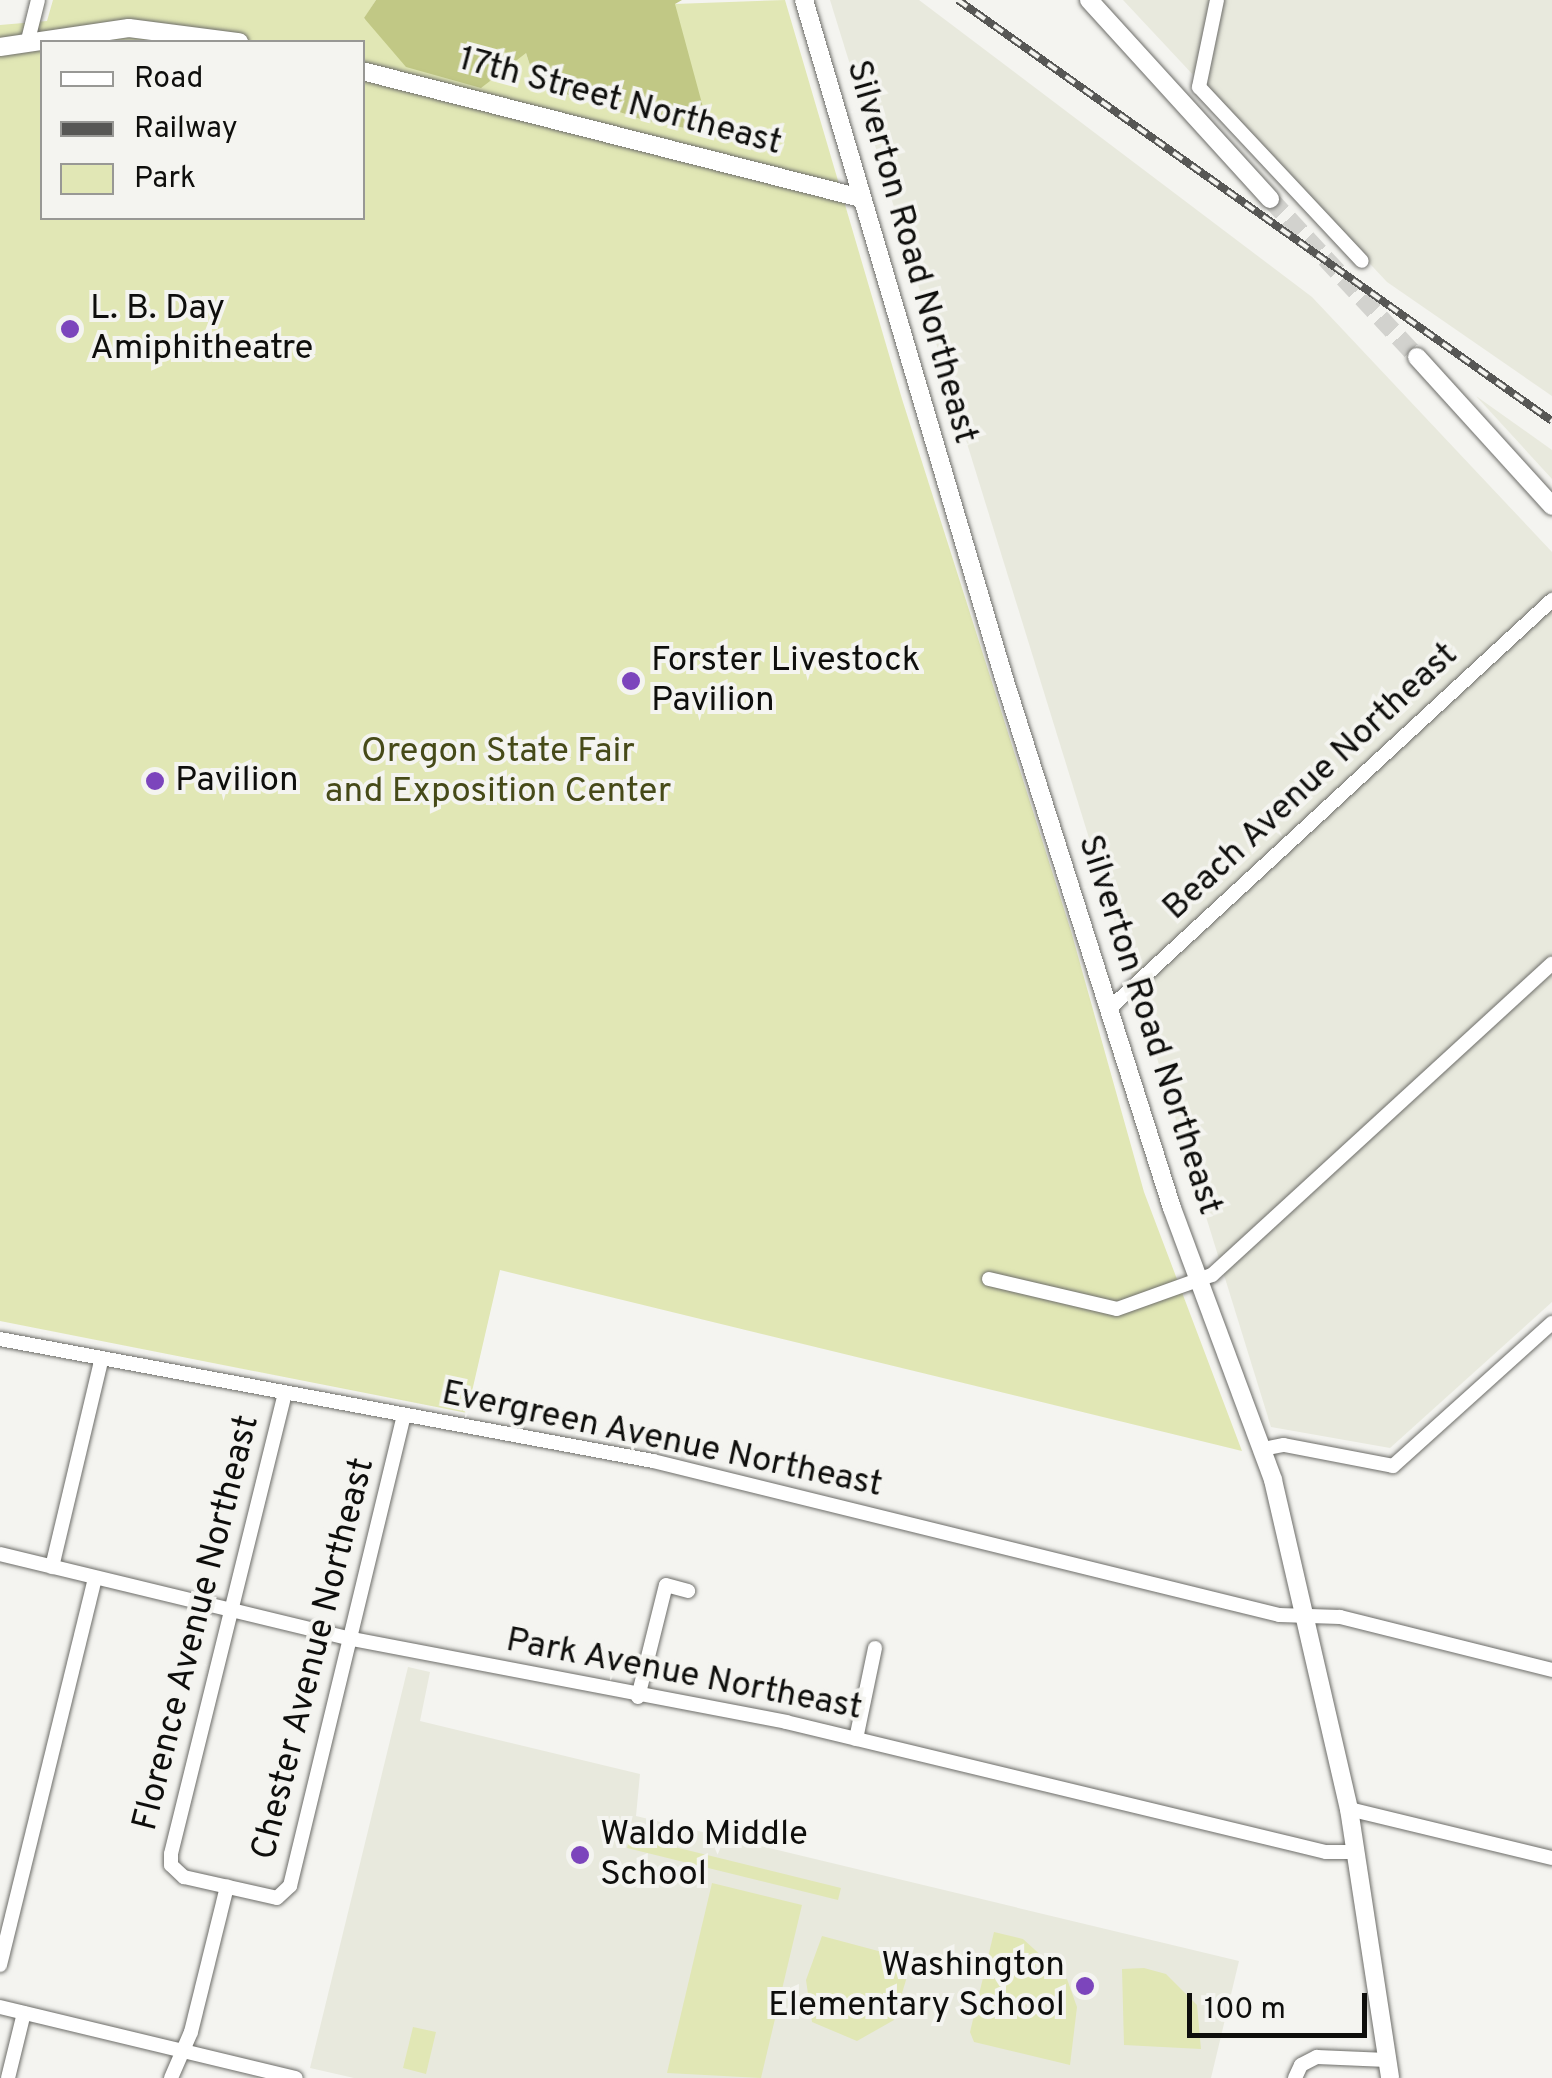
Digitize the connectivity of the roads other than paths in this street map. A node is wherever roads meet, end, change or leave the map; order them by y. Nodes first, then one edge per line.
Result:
1 (38, 0) edge
2 (804, 0) edge
3 (1089, 0) edge
4 (1217, 0) edge
5 (28, 40) junction
6 (224, 40) edge
7 (0, 46) edge
8 (365, 72) edge
9 (861, 198) junction
10 (1270, 199) tunnel mouth
11 (1362, 261) dead end
12 (1416, 357) tunnel mouth
13 (1552, 506) edge
14 (1552, 600) edge
15 (1552, 963) edge
16 (1110, 1008) junction
17 (990, 1279) dead end
18 (1197, 1281) junction
19 (1552, 1323) edge
20 (0, 1339) edge
21 (101, 1361) junction
22 (285, 1393) junction
23 (404, 1416) junction
24 (1263, 1449) junction
25 (0, 1554) edge
26 (52, 1566) junction
27 (95, 1579) junction
28 (688, 1590) dead end
29 (231, 1611) junction
30 (1307, 1616) junction
31 (352, 1639) junction
32 (874, 1648) dead end
33 (1552, 1670) edge
34 (638, 1697) junction
35 (856, 1739) junction
36 (1349, 1809) junction
37 (1356, 1852) junction
38 (1552, 1858) edge
39 (227, 1886) junction
40 (0, 1966) edge
41 (0, 2007) edge
42 (24, 2013) junction
43 (182, 2051) junction
44 (1388, 2069) edge
45 (8, 2078) edge
46 (171, 2078) edge
47 (296, 2078) edge
48 (1294, 2078) edge

1 - 5 street
2 - 9 main road, Silverton Road Northeast
3 - 10 main road
4 - 11 street
5 - 6 main road
5 - 7 main road
8 - 9 main road, 17th Street Northeast
9 - 16 main road, Silverton Road Northeast
12 - 13 main road
14 - 16 street, Beach Avenue Northeast
15 - 18 street
16 - 18 main road, Silverton Road Northeast
17 - 18 street
18 - 24 main road, Silverton Road Northeast
19 - 24 street
20 - 21 street, Evergreen Avenue Northeast
21 - 22 street, Evergreen Avenue Northeast
21 - 26 street
22 - 23 street, Evergreen Avenue Northeast
22 - 29 street, Florence Avenue Northeast
23 - 30 street, Evergreen Avenue Northeast
23 - 31 street, Chester Avenue Northeast
24 - 30 main road, Silverton Road Northeast
25 - 26 street, Park Avenue Northeast
26 - 27 street, Park Avenue Northeast
27 - 29 street, Park Avenue Northeast
27 - 40 street
28 - 34 street
29 - 31 street, Park Avenue Northeast
29 - 39 street, Florence Avenue Northeast
30 - 33 street, Evergreen Avenue Northeast
30 - 36 main road, Silverton Road Northeast
31 - 34 street, Park Avenue Northeast
31 - 39 street, Chester Avenue Northeast
32 - 35 street
34 - 35 street, Park Avenue Northeast
35 - 37 street, Park Avenue Northeast
36 - 37 main road, Silverton Road Northeast
36 - 38 street
37 - 44 main road, Silverton Road Northeast
39 - 43 street, Chester Avenue Northeast
41 - 42 street
42 - 43 street
42 - 45 street
43 - 46 street, Chester Avenue Northeast
43 - 47 street
44 - 48 street

